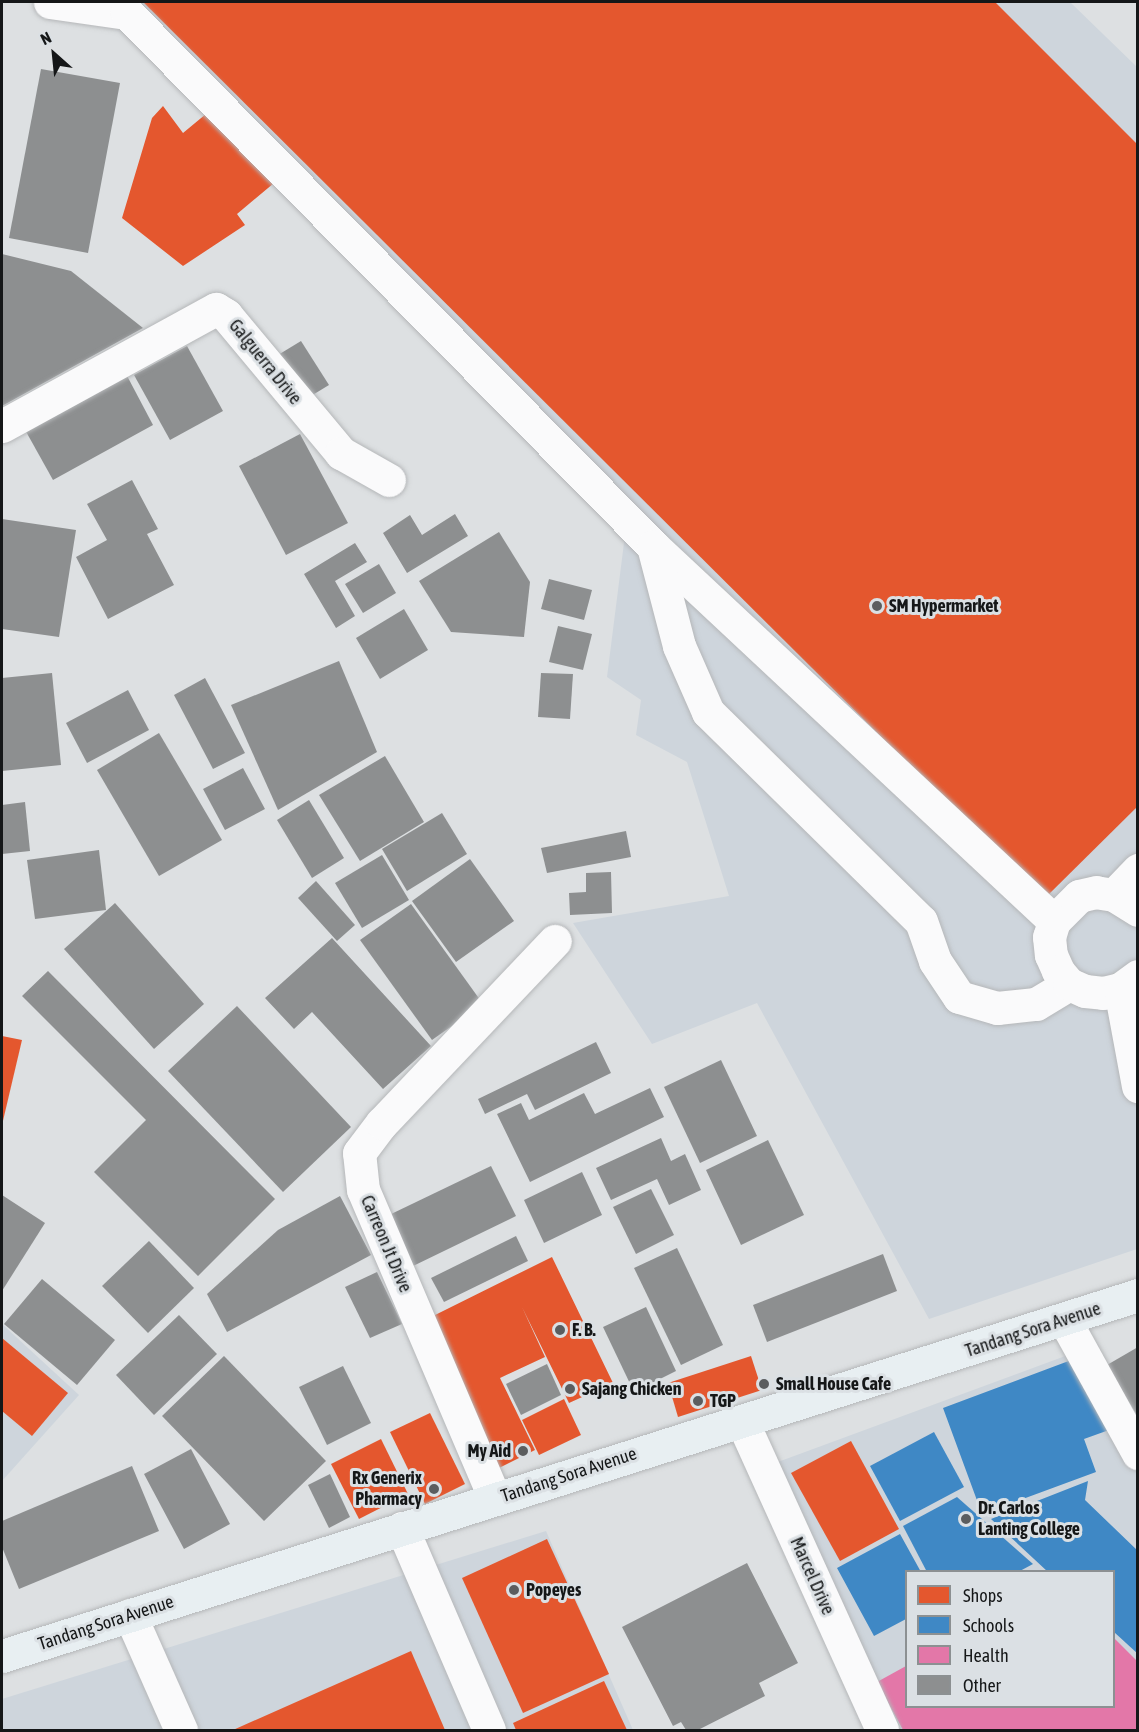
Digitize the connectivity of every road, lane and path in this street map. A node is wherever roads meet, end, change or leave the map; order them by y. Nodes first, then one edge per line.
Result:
1 (50, 2) edge
2 (2, 426) edge
3 (388, 480) dead end
4 (653, 546) junction
5 (1137, 870) edge
6 (1126, 903) edge
7 (1054, 921) junction
8 (555, 940) dead end
9 (1129, 982) edge
10 (1069, 984) junction
11 (1137, 1086) edge
12 (1137, 1295) edge
13 (1065, 1321) junction
14 (742, 1421) junction
15 (1137, 1453) edge
16 (495, 1499) junction
17 (402, 1528) junction
18 (130, 1615) junction
19 (2, 1656) edge
20 (181, 1731) edge
21 (489, 1731) edge
22 (882, 1731) edge

1 - 4 street
2 - 3 street, Galguerra Drive
4 - 7 street
4 - 10 street
5 - 6 street
6 - 7 street
7 - 10 street
8 - 16 street, Carreon Jt Drive
9 - 10 street
9 - 11 street
12 - 13 main road, Tandang Sora Avenue
13 - 14 main road, Tandang Sora Avenue
13 - 15 street
14 - 16 main road, Tandang Sora Avenue
14 - 22 street, Marcel Drive
16 - 17 main road, Tandang Sora Avenue
17 - 18 main road, Tandang Sora Avenue
17 - 21 street
18 - 19 main road, Tandang Sora Avenue
18 - 20 street

